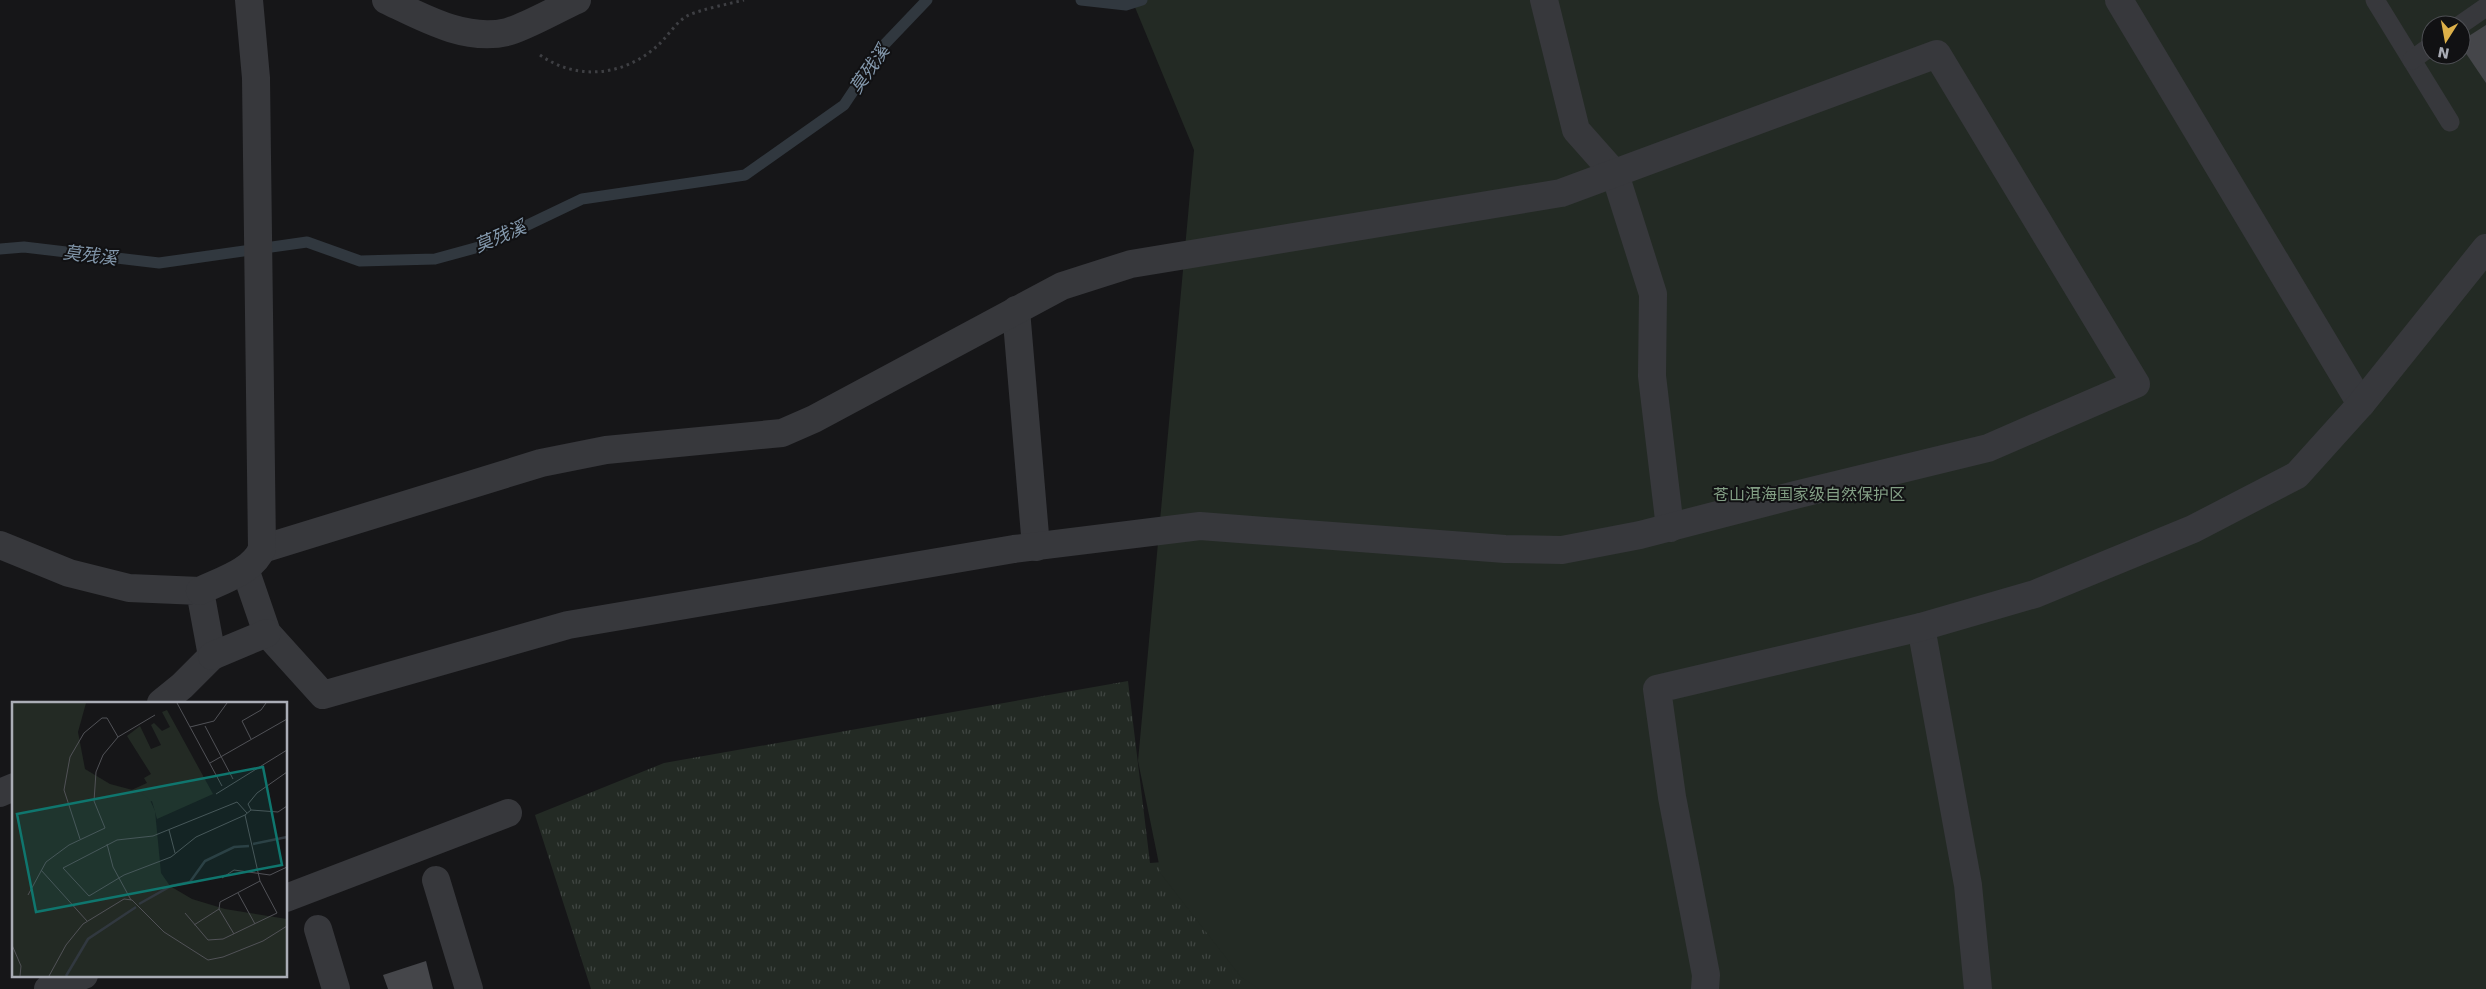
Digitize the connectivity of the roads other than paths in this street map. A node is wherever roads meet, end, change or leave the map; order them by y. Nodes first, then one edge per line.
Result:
1 (250, 0) edge
2 (386, 0) edge
3 (577, 0) edge
4 (1544, 0) edge
5 (2119, 0) edge
6 (2375, 0) edge
7 (2486, 7) edge
8 (2471, 17) edge
9 (2421, 53) edge
10 (2412, 60) junction
11 (2450, 122) dead end
12 (1615, 174) junction
13 (2486, 248) edge
14 (1016, 310) junction
15 (2361, 404) junction
16 (1670, 528) junction
17 (0, 545) edge
18 (1036, 547) junction
19 (253, 559) junction
20 (200, 591) junction
21 (1921, 627) junction
22 (267, 633) junction
23 (212, 656) junction
24 (162, 702) edge
25 (12, 788) edge
26 (0, 793) edge
27 (508, 813) dead end
28 (436, 880) dead end
29 (288, 897) edge
30 (318, 929) dead end
31 (81, 976) edge
32 (48, 989) edge
33 (336, 989) edge
34 (469, 989) edge
35 (1705, 989) edge
36 (1978, 989) edge

1 - 19 street
2 - 3 street
4 - 12 street
5 - 15 street
6 - 10 lane
7 - 8 lane
9 - 10 lane
10 - 11 lane
12 - 14 street
12 - 16 street
12 - 16 street
13 - 15 street
14 - 18 street
14 - 19 street
15 - 21 street
16 - 18 street
17 - 20 street
18 - 22 street
19 - 20 street
19 - 22 street
20 - 23 street
21 - 35 street
21 - 36 street
22 - 23 street
23 - 24 street
25 - 26 street
27 - 29 street
28 - 34 street
30 - 33 street
31 - 32 street

